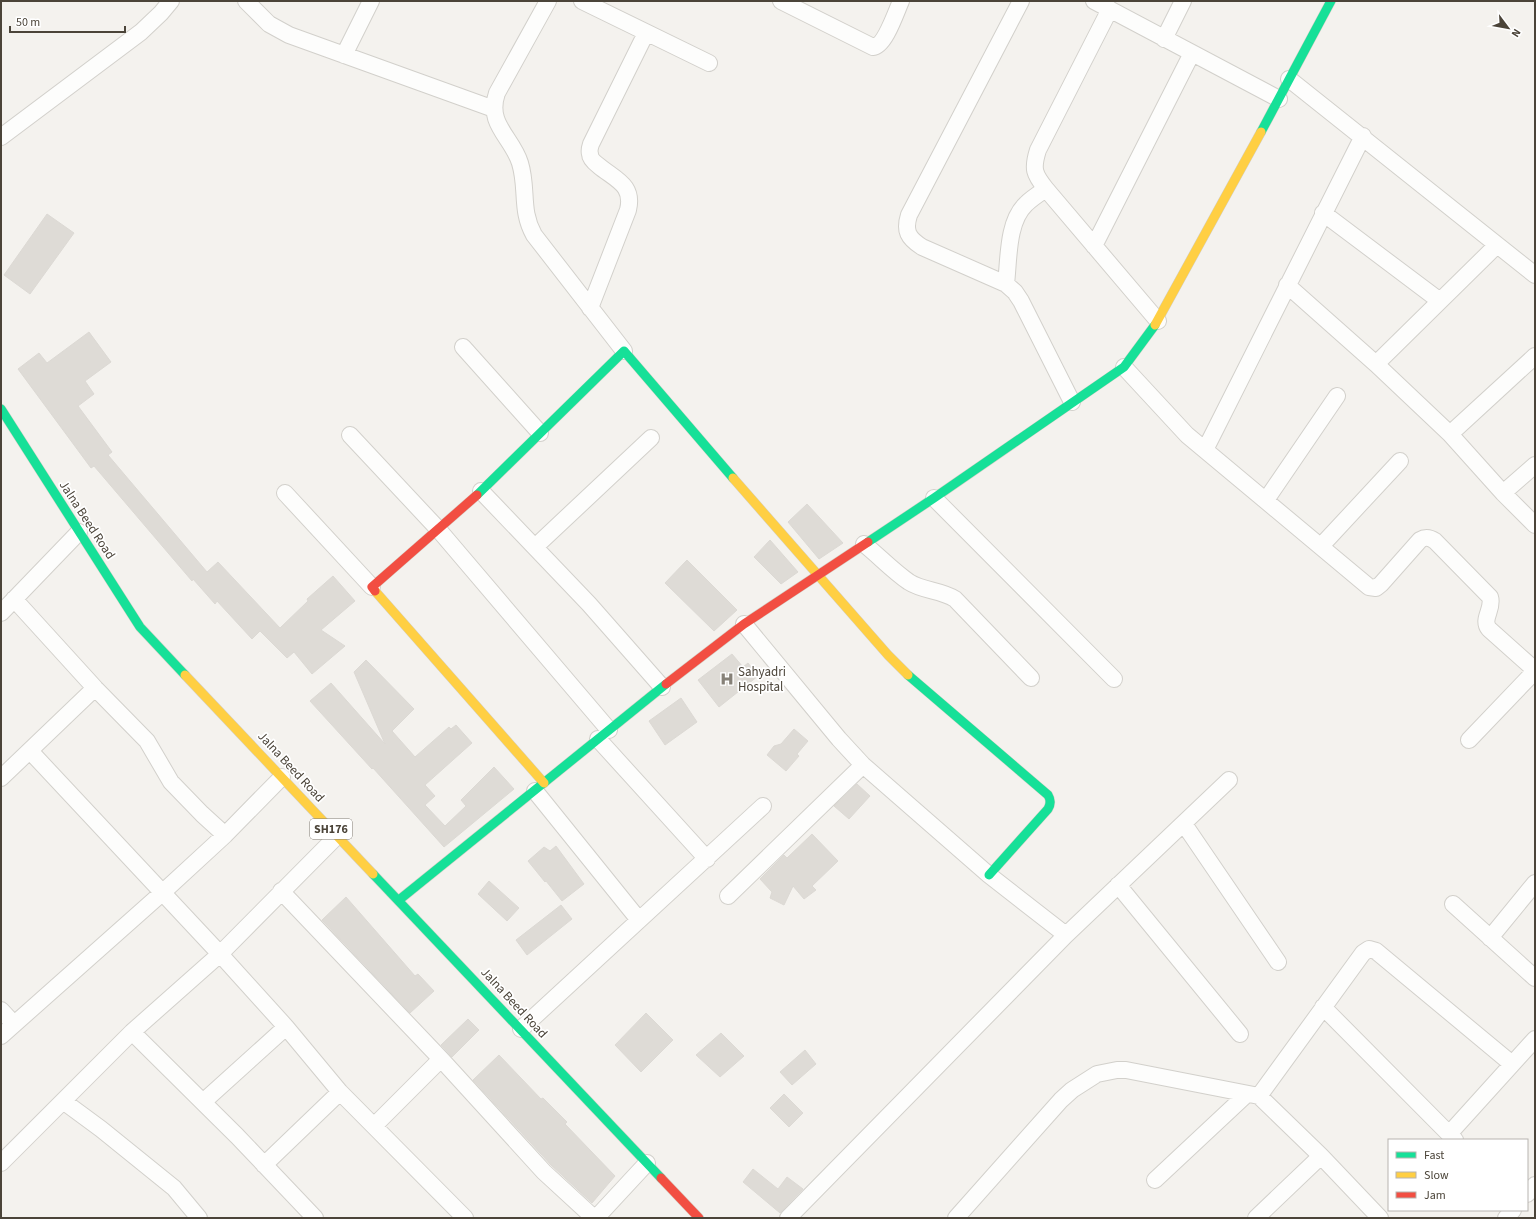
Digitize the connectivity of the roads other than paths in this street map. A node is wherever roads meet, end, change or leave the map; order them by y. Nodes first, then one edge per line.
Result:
1 (171, 1) edge
2 (246, 1) edge
3 (371, 1) edge
4 (547, 1) edge
5 (582, 1) edge
6 (781, 1) edge
7 (901, 1) edge
8 (1021, 1) edge
9 (1094, 1) edge
10 (1183, 1) edge
11 (1330, 1) edge
12 (1110, 9) junction
13 (646, 33) junction
14 (1164, 39) junction
15 (1192, 53) junction
16 (344, 55) junction
17 (709, 63) dead end
18 (1289, 79) junction
19 (1280, 99) junction
20 (494, 109) junction
21 (1363, 136) junction
22 (1, 137) edge
23 (1046, 188) junction
24 (1323, 213) junction
25 (1497, 245) junction
26 (1094, 246) junction
27 (1535, 275) edge
28 (1006, 284) junction
29 (1287, 285) junction
30 (1440, 301) junction
31 (590, 308) junction
32 (1158, 321) junction
33 (463, 347) dead end
34 (624, 351) junction
35 (1535, 356) edge
36 (1376, 364) junction
37 (1124, 367) junction
38 (1337, 396) dead end
39 (1072, 402) junction
40 (1, 409) edge
41 (540, 433) junction
42 (1450, 434) junction
43 (350, 435) dead end
44 (651, 438) dead end
45 (1205, 450) junction
46 (1400, 461) dead end
47 (1535, 465) edge
48 (481, 491) junction
49 (285, 493) dead end
50 (1503, 493) junction
51 (934, 498) junction
52 (1266, 500) junction
53 (1535, 525) edge
54 (438, 529) junction
55 (79, 532) junction
56 (864, 544) junction
57 (1321, 546) junction
58 (535, 548) junction
59 (816, 575) junction
60 (372, 587) junction
61 (14, 599) junction
62 (1, 613) edge
63 (744, 624) junction
64 (1535, 670) edge
65 (1031, 678) dead end
66 (1114, 679) dead end
67 (662, 687) junction
68 (95, 688) junction
69 (604, 734) junction
70 (1469, 740) dead end
71 (30, 751) junction
72 (863, 765) junction
73 (282, 777) junction
74 (1, 778) edge
75 (1229, 780) dead end
76 (539, 787) junction
77 (763, 806) dead end
78 (1184, 824) junction
79 (225, 834) junction
80 (337, 836) junction
81 (707, 859) junction
82 (989, 874) junction
83 (1535, 883) edge
84 (1118, 885) junction
85 (282, 891) junction
86 (162, 894) junction
87 (728, 896) dead end
88 (399, 900) junction
89 (1453, 904) dead end
90 (640, 920) junction
91 (1066, 935) junction
92 (1490, 938) junction
93 (220, 954) junction
94 (1278, 962) dead end
95 (1535, 978) edge
96 (1323, 1007) junction
97 (1, 1010) edge
98 (14, 1024) junction
99 (286, 1027) junction
100 (521, 1029) junction
101 (132, 1032) junction
102 (1240, 1034) dead end
103 (1, 1036) edge
104 (1535, 1039) edge
105 (441, 1058) junction
106 (1512, 1064) junction
107 (340, 1092) junction
108 (1253, 1095) junction
109 (63, 1101) junction
110 (203, 1102) junction
111 (374, 1126) junction
112 (1452, 1137) edge
113 (1321, 1156) junction
114 (1, 1162) edge
115 (647, 1163) junction
116 (264, 1165) junction
117 (1155, 1180) dead end
118 (1535, 1185) edge
119 (1528, 1193) edge
120 (199, 1218) edge
121 (315, 1218) edge
122 (465, 1218) edge
123 (595, 1218) edge
124 (699, 1218) edge
125 (788, 1218) edge
126 (956, 1218) edge
127 (1256, 1218) edge
128 (1380, 1218) edge

1 - 22 street
2 - 16 street
3 - 16 street
4 - 20 street
5 - 13 street
6 - 7 street
8 - 28 street
9 - 12 street
10 - 14 street
11 - 18 street
12 - 14 street
12 - 23 street
13 - 17 street
13 - 31 street
14 - 15 street
15 - 19 street
15 - 26 street
16 - 20 street
18 - 19 street
18 - 21 street
19 - 32 street
20 - 31 street
21 - 24 street
21 - 25 street
23 - 26 street
23 - 28 street
24 - 29 street
24 - 30 street
25 - 27 street
25 - 30 street
26 - 32 street
28 - 39 street
29 - 36 street
29 - 45 street
30 - 36 street
31 - 34 street
32 - 37 street
33 - 41 street
34 - 41 street
34 - 59 street
35 - 42 street
36 - 42 street
37 - 39 street
37 - 45 street
38 - 52 street
39 - 51 street
40 - 55 street, Jalna Beed Road / SH176
41 - 48 street
42 - 50 street
43 - 54 street
44 - 58 street
45 - 52 street
46 - 57 street
47 - 50 street
48 - 54 street
48 - 58 street
49 - 60 street
50 - 53 street
51 - 56 street
51 - 66 street
52 - 57 street
54 - 60 street
54 - 69 street
55 - 61 street
55 - 73 street, Jalna Beed Road / SH176
56 - 59 street
56 - 65 street
57 - 64 street
58 - 67 street
59 - 63 street
59 - 82 street
60 - 76 street
61 - 62 street
61 - 68 street
63 - 67 street
63 - 72 street
64 - 70 street
67 - 69 street
68 - 71 street
68 - 79 street
69 - 76 street
69 - 81 street
71 - 74 street
71 - 86 street
72 - 82 street
72 - 87 street
73 - 79 street
73 - 80 street, Jalna Beed Road / SH176
75 - 78 street
76 - 88 street
76 - 90 street
77 - 81 street
78 - 84 street
78 - 94 street
79 - 86 street
80 - 85 street
80 - 88 street, Jalna Beed Road / SH176
81 - 90 street
82 - 91 street
83 - 92 street
84 - 91 street
84 - 102 street
85 - 93 street
85 - 105 street
86 - 93 street
86 - 98 street
88 - 100 street, Jalna Beed Road / SH176
89 - 92 street
90 - 100 street
91 - 125 street
92 - 95 street
93 - 99 street
93 - 101 street
96 - 106 street
96 - 108 street
96 - 112 street
97 - 98 street
98 - 103 street
99 - 107 street
99 - 110 street
100 - 115 street, Jalna Beed Road / SH176
101 - 109 street
101 - 110 street
104 - 106 street
105 - 111 street
105 - 123 street
106 - 112 street
107 - 111 street
107 - 116 street
108 - 113 street
108 - 117 street
108 - 126 street
109 - 114 street
109 - 120 street
110 - 116 street
111 - 122 street
113 - 127 street
113 - 128 street
115 - 123 street
115 - 124 street, Jalna Beed Road / SH176
116 - 121 street
118 - 119 street

